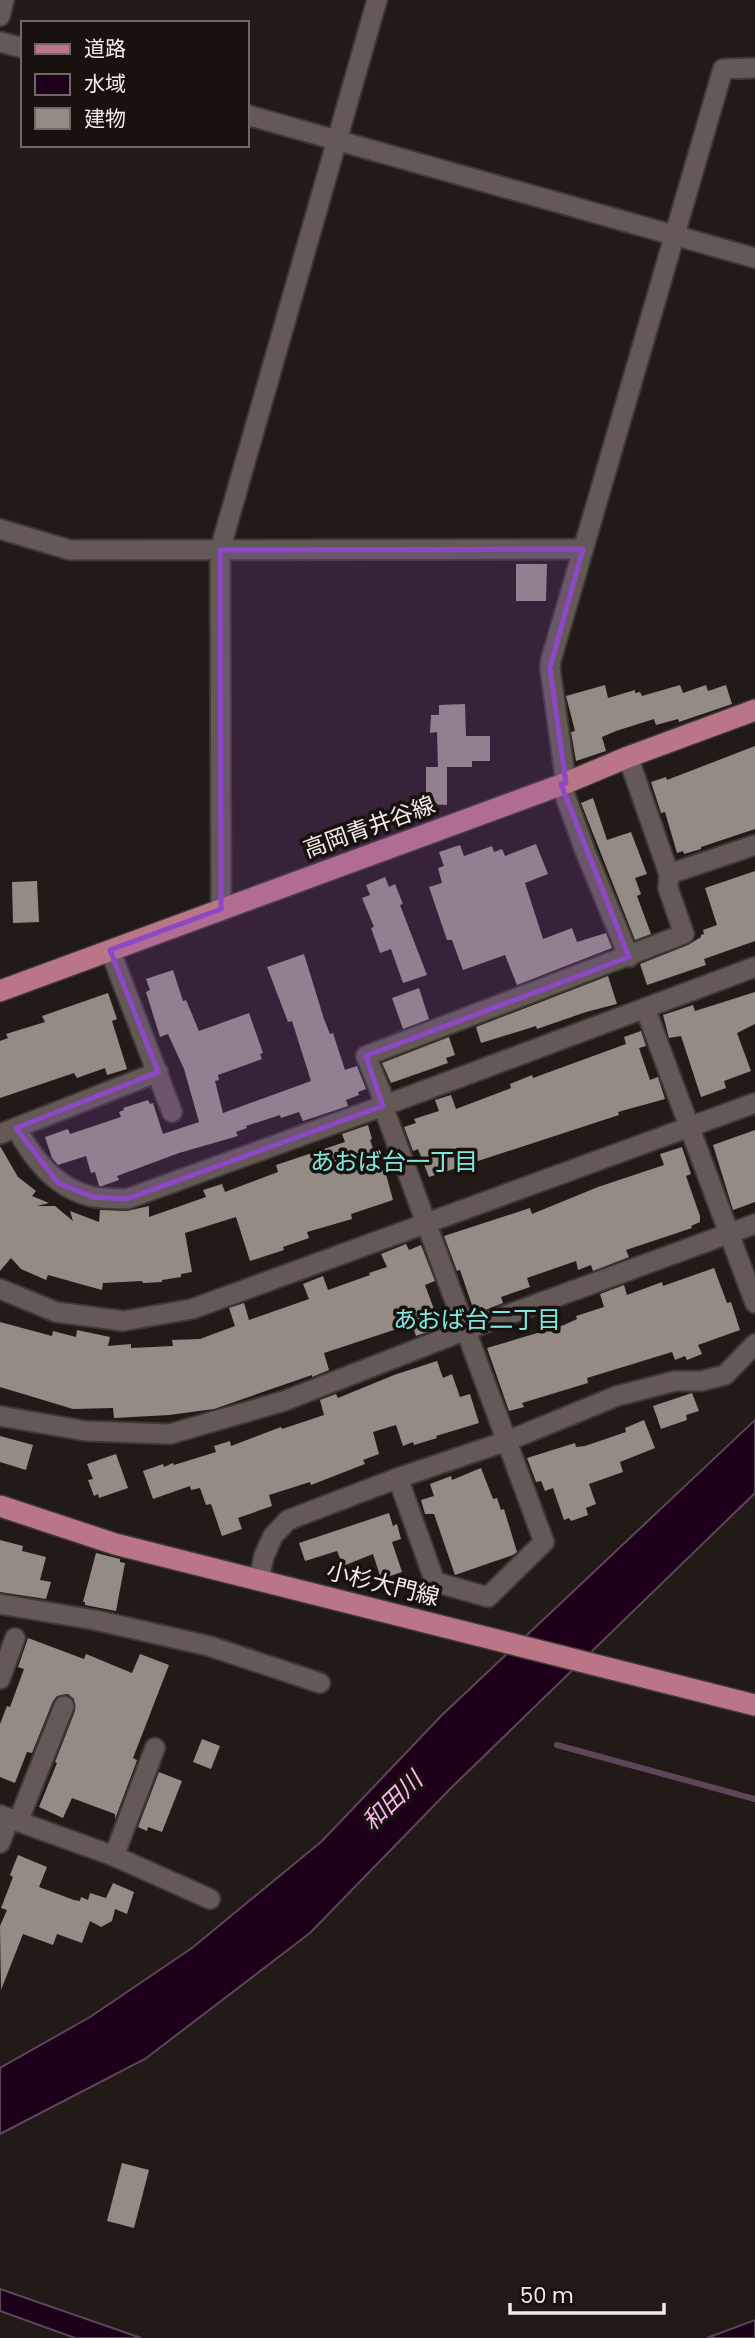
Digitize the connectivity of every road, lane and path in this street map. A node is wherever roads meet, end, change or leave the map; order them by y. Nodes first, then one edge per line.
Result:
1 (4, 0) edge
2 (377, 0) edge
3 (0, 16) edge
4 (0, 41) edge
5 (21, 47) edge
6 (755, 68) edge
7 (248, 115) edge
8 (336, 141) junction
9 (675, 235) junction
10 (755, 258) edge
11 (0, 529) edge
12 (583, 549) junction
13 (220, 550) junction
14 (755, 710) edge
15 (628, 757) junction
16 (563, 784) junction
17 (755, 845) edge
18 (669, 874) junction
19 (221, 909) junction
20 (110, 950) junction
21 (629, 957) junction
22 (755, 967) edge
23 (0, 991) edge
24 (645, 1008) junction
25 (158, 1072) junction
26 (755, 1102) edge
27 (383, 1106) junction
28 (172, 1112) dead end
29 (689, 1127) junction
30 (8, 1131) edge
31 (426, 1223) junction
32 (755, 1224) edge
33 (730, 1232) junction
34 (0, 1289) edge
35 (755, 1303) edge
36 (466, 1330) junction
37 (755, 1344) edge
38 (0, 1416) edge
39 (507, 1441) junction
40 (397, 1478) junction
41 (0, 1506) edge
42 (258, 1580) junction
43 (0, 1604) edge
44 (15, 1638) dead end
45 (0, 1679) edge
46 (320, 1683) dead end
47 (755, 1705) edge
48 (64, 1706) dead end
49 (155, 1748) dead end
50 (9, 1819) edge
51 (0, 1843) edge
52 (114, 1856) junction
53 (210, 1899) dead end

1 - 3 street
2 - 8 street
4 - 5 street
6 - 9 street
7 - 8 street
8 - 9 street
8 - 13 street
9 - 10 street
9 - 12 street
11 - 13 street
12 - 13 street
12 - 16 street
13 - 19 street
14 - 15 main road, 高岡青井谷線
15 - 16 main road, 高岡青井谷線
15 - 18 street
16 - 19 main road, 高岡青井谷線
16 - 21 street
17 - 18 street
18 - 21 street
19 - 20 main road, 高岡青井谷線
20 - 23 main road, 高岡青井谷線
20 - 25 street
21 - 27 street
22 - 24 street
24 - 27 street
24 - 29 street
25 - 28 street
25 - 30 street
26 - 29 street
27 - 30 street
27 - 31 street
29 - 31 street
29 - 33 street
31 - 34 street
31 - 36 street
32 - 33 street
33 - 35 street
33 - 36 street
36 - 38 street
36 - 39 street
37 - 39 street
39 - 40 street
39 - 40 street
40 - 42 street
41 - 42 main road, 小杉大門線
42 - 47 main road, 小杉大門線
43 - 46 street
44 - 45 street
48 - 50 street
49 - 52 street
50 - 51 street
50 - 52 street
52 - 53 street

